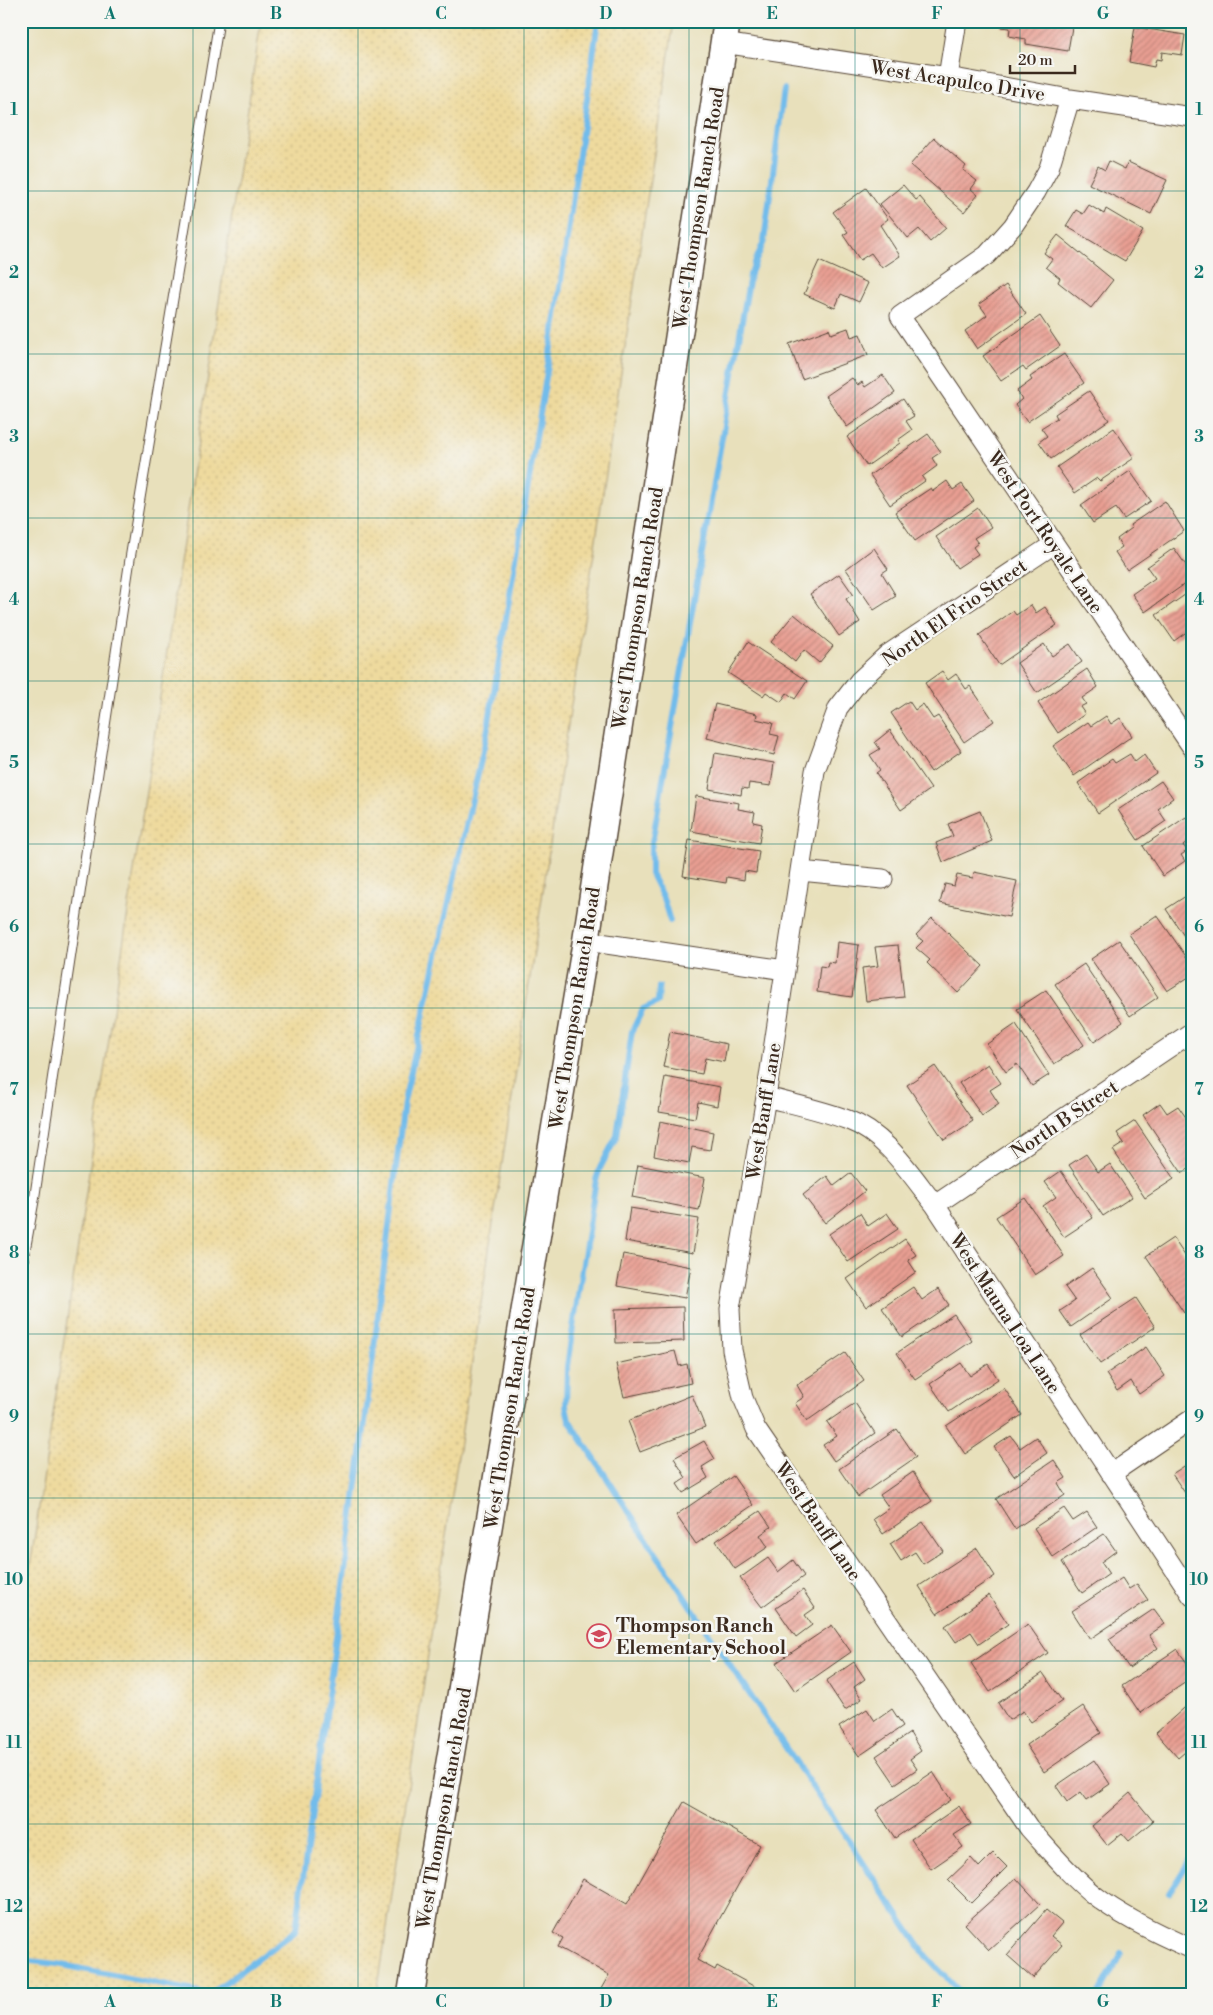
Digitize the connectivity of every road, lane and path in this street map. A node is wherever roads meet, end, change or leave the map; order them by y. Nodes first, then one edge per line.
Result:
1 (219, 21) edge
2 (957, 21) edge
3 (725, 32) edge
4 (948, 77) junction
5 (1070, 99) junction
6 (1192, 117) edge
7 (1054, 544) junction
8 (1192, 747) edge
9 (800, 871) junction
10 (883, 879) dead end
11 (586, 941) junction
12 (785, 970) junction
13 (1192, 1032) edge
14 (766, 1097) junction
15 (21, 1199) edge
16 (34, 1200) junction
17 (936, 1205) junction
18 (21, 1273) edge
19 (1192, 1419) edge
20 (1111, 1474) junction
21 (1192, 1596) edge
22 (1192, 1949) edge
23 (411, 1994) edge

1 - 16 lane
2 - 4 street
3 - 4 street, West Acapulco Drive
3 - 11 main road, West Thompson Ranch Road
4 - 5 street, West Acapulco Drive
5 - 6 street, West Acapulco Drive
5 - 7 street, West Port Royale Lane
7 - 8 street, West Port Royale Lane
7 - 9 street, North El Frio Street
9 - 10 street
9 - 12 street, North El Frio Street
11 - 12 street
11 - 23 main road, West Thompson Ranch Road
12 - 14 street, West Banff Lane
13 - 17 street, North B Street
14 - 17 street, West Mauna Loa Lane
14 - 22 street, West Banff Lane
15 - 16 lane
16 - 18 lane
17 - 20 street, West Mauna Loa Lane
19 - 20 street
20 - 21 street, West Mauna Loa Lane

